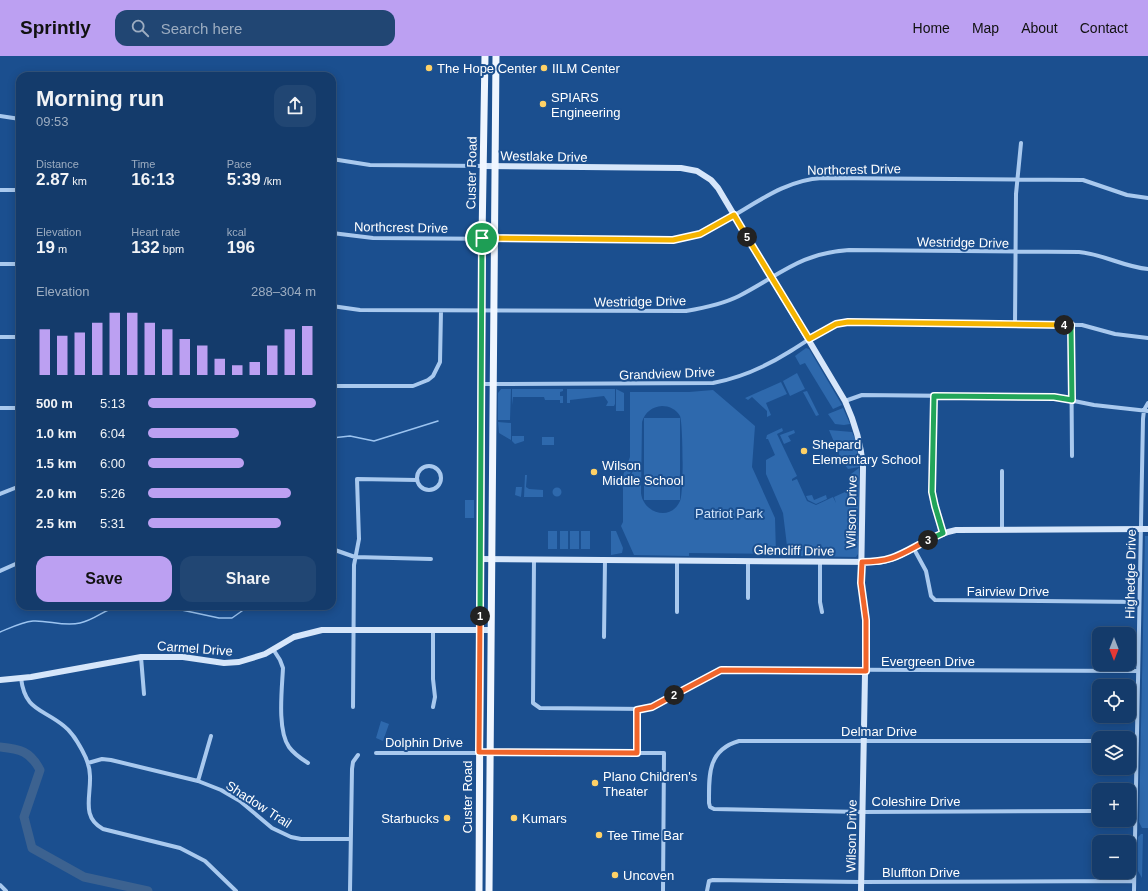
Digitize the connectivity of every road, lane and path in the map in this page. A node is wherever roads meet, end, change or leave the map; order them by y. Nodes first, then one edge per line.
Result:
1 (485, 56) edge
2 (496, 56) edge
3 (0, 116) edge
4 (16, 118) edge
5 (1021, 143) dead end
6 (336, 160) edge
7 (483, 166) junction
8 (495, 166) junction
9 (1018, 180) junction
10 (0, 190) edge
11 (16, 190) edge
12 (1148, 198) edge
13 (734, 215) junction
14 (336, 233) edge
15 (482, 238) junction
16 (494, 238) junction
17 (1015, 252) junction
18 (0, 264) edge
19 (16, 264) edge
20 (1148, 269) edge
21 (771, 277) junction
22 (336, 307) edge
23 (441, 311) junction
24 (483, 311) junction
25 (494, 311) junction
26 (1015, 325) junction
27 (1071, 325) junction
28 (0, 337) edge
29 (16, 337) edge
30 (1148, 338) edge
31 (809, 339) junction
32 (482, 384) junction
33 (493, 384) junction
34 (336, 386) edge
35 (934, 396) junction
36 (1072, 400) junction
37 (845, 401) junction
38 (1148, 403) edge
39 (0, 408) edge
40 (16, 408) edge
41 (1146, 410) edge
42 (1072, 456) dead end
43 (1002, 471) dead end
44 (417, 480) junction
45 (16, 488) edge
46 (0, 494) edge
47 (1002, 528) junction
48 (1141, 529) junction
49 (1148, 529) edge
50 (943, 533) junction
51 (914, 548) junction
52 (336, 550) edge
53 (355, 557) junction
54 (491, 558) junction
55 (431, 559) dead end
56 (480, 559) junction
57 (534, 559) junction
58 (605, 560) junction
59 (677, 560) junction
60 (748, 561) junction
61 (820, 562) junction
62 (862, 562) junction
63 (16, 564) edge
64 (0, 571) edge
65 (748, 598) dead end
66 (1139, 602) junction
67 (677, 612) dead end
68 (822, 612) dead end
69 (353, 630) junction
70 (433, 630) junction
71 (480, 630) junction
72 (490, 630) junction
73 (604, 637) dead end
74 (273, 649) junction
75 (141, 657) junction
76 (866, 671) junction
77 (1138, 671) junction
78 (21, 678) junction
79 (0, 680) edge
80 (144, 694) dead end
81 (352, 707) dead end
82 (433, 707) dead end
83 (637, 710) junction
84 (211, 736) dead end
85 (864, 741) junction
86 (1092, 741) edge
87 (1137, 741) joint
88 (479, 752) junction
89 (490, 752) junction
90 (376, 753) dead end
91 (637, 753) junction
92 (358, 755) dead end
93 (88, 763) junction
94 (308, 763) dead end
95 (198, 781) junction
96 (1136, 783) edge
97 (710, 807) joint
98 (1092, 811) edge
99 (862, 812) junction
100 (1135, 827) edge
101 (479, 832) junction
102 (489, 832) junction
103 (350, 839) junction
104 (1134, 881) junction
105 (861, 882) junction
106 (0, 885) edge
107 (6, 891) edge
108 (236, 891) edge
109 (350, 891) edge
110 (479, 891) edge
111 (489, 891) edge
112 (663, 891) edge
113 (707, 891) edge
114 (861, 891) edge
115 (1134, 891) edge

1 - 7 main road, Custer Road
2 - 8 main road, Custer Road
3 - 4 street
5 - 9 street
6 - 7 street, Westlake Drive
7 - 8 street, Westlake Drive
7 - 15 main road, Custer Road
8 - 13 street, Westlake Drive
8 - 16 main road, Custer Road
9 - 12 street, Northcrest Drive
9 - 13 street, Northcrest Drive
9 - 17 street
10 - 11 street
13 - 16 street, Northcrest Drive
13 - 21 street, Wilson Drive
14 - 15 street, Northcrest Drive
15 - 16 street, Northcrest Drive
15 - 24 main road, Custer Road
16 - 25 main road, Custer Road
17 - 20 street, Westridge Drive
17 - 21 street, Westridge Drive
17 - 26 street
18 - 19 street
21 - 25 street, Westridge Drive
21 - 31 street, Wilson Drive
22 - 23 street, Westridge Drive
23 - 24 street, Westridge Drive
23 - 34 street
24 - 25 street, Westridge Drive
24 - 32 main road, Custer Road
25 - 33 main road, Custer Road
26 - 27 street, Grandview Drive
26 - 31 street, Grandview Drive
27 - 30 street, Grandview Drive
27 - 36 street
28 - 29 street
31 - 33 street, Grandview Drive
31 - 37 street, Wilson Drive
32 - 33 street, Grandview Drive
32 - 56 main road, Custer Road
33 - 54 main road, Custer Road
35 - 36 street
35 - 37 street
35 - 50 street
36 - 41 street
36 - 42 street
37 - 62 street, Wilson Drive
38 - 41 street, Highedge Drive
39 - 40 street
41 - 48 street, Highedge Drive
43 - 47 street
44 - 44 street
44 - 53 street
45 - 46 street
47 - 48 street, Glencliff Drive
47 - 50 street, Glencliff Drive
48 - 49 street, Glencliff Drive
48 - 66 street, Highedge Drive
50 - 51 street, Glencliff Drive
51 - 62 street, Glencliff Drive
51 - 66 street, Fairview Drive
52 - 53 street
53 - 55 street
53 - 69 street
54 - 56 street, Glencliff Drive
54 - 57 street, Glencliff Drive
54 - 72 main road, Custer Road
56 - 71 main road, Custer Road
57 - 58 street, Glencliff Drive
57 - 83 street, Evergreen Drive
58 - 59 street, Glencliff Drive
58 - 73 street
59 - 60 street, Glencliff Drive
59 - 67 street
60 - 61 street, Glencliff Drive
60 - 65 street
61 - 62 street, Glencliff Drive
61 - 68 street
62 - 76 street, Wilson Drive
63 - 64 street
66 - 77 street, Highedge Drive
69 - 70 street, Carmel Drive
69 - 74 street, Carmel Drive
69 - 81 street
70 - 71 street, Carmel Drive
70 - 82 street
71 - 72 street, Carmel Drive
71 - 88 main road, Custer Road
72 - 89 main road, Custer Road
74 - 75 street, Carmel Drive
74 - 94 street
75 - 78 street, Carmel Drive
75 - 80 street
76 - 77 street, Evergreen Drive
76 - 83 street, Evergreen Drive
76 - 85 street, Wilson Drive
77 - 87 street, Highedge Drive
78 - 79 street, Carmel Drive
78 - 93 street
83 - 91 street
84 - 95 street
85 - 86 street, Delmar Drive
85 - 97 street, Delmar Drive
85 - 99 street, Wilson Drive
87 - 96 street, Highedge Drive
88 - 89 street, Dolphin Drive
88 - 90 street, Dolphin Drive
88 - 101 main road, Custer Road
89 - 91 street, Dolphin Drive
89 - 102 main road, Custer Road
91 - 112 street, Dolphin Drive
92 - 103 street
93 - 95 street, Shadow Trail
93 - 108 street
95 - 103 street, Shadow Trail
97 - 99 street, Coleshire Drive
98 - 99 street, Coleshire Drive
99 - 105 street, Wilson Drive
100 - 104 street, Highedge Drive
101 - 102 main road
101 - 110 main road, Custer Road
102 - 111 main road, Custer Road
103 - 109 street
104 - 105 street, Bluffton Drive
104 - 115 street, Highedge Drive
105 - 113 street, Bluffton Drive
105 - 114 street, Wilson Drive
106 - 107 street

